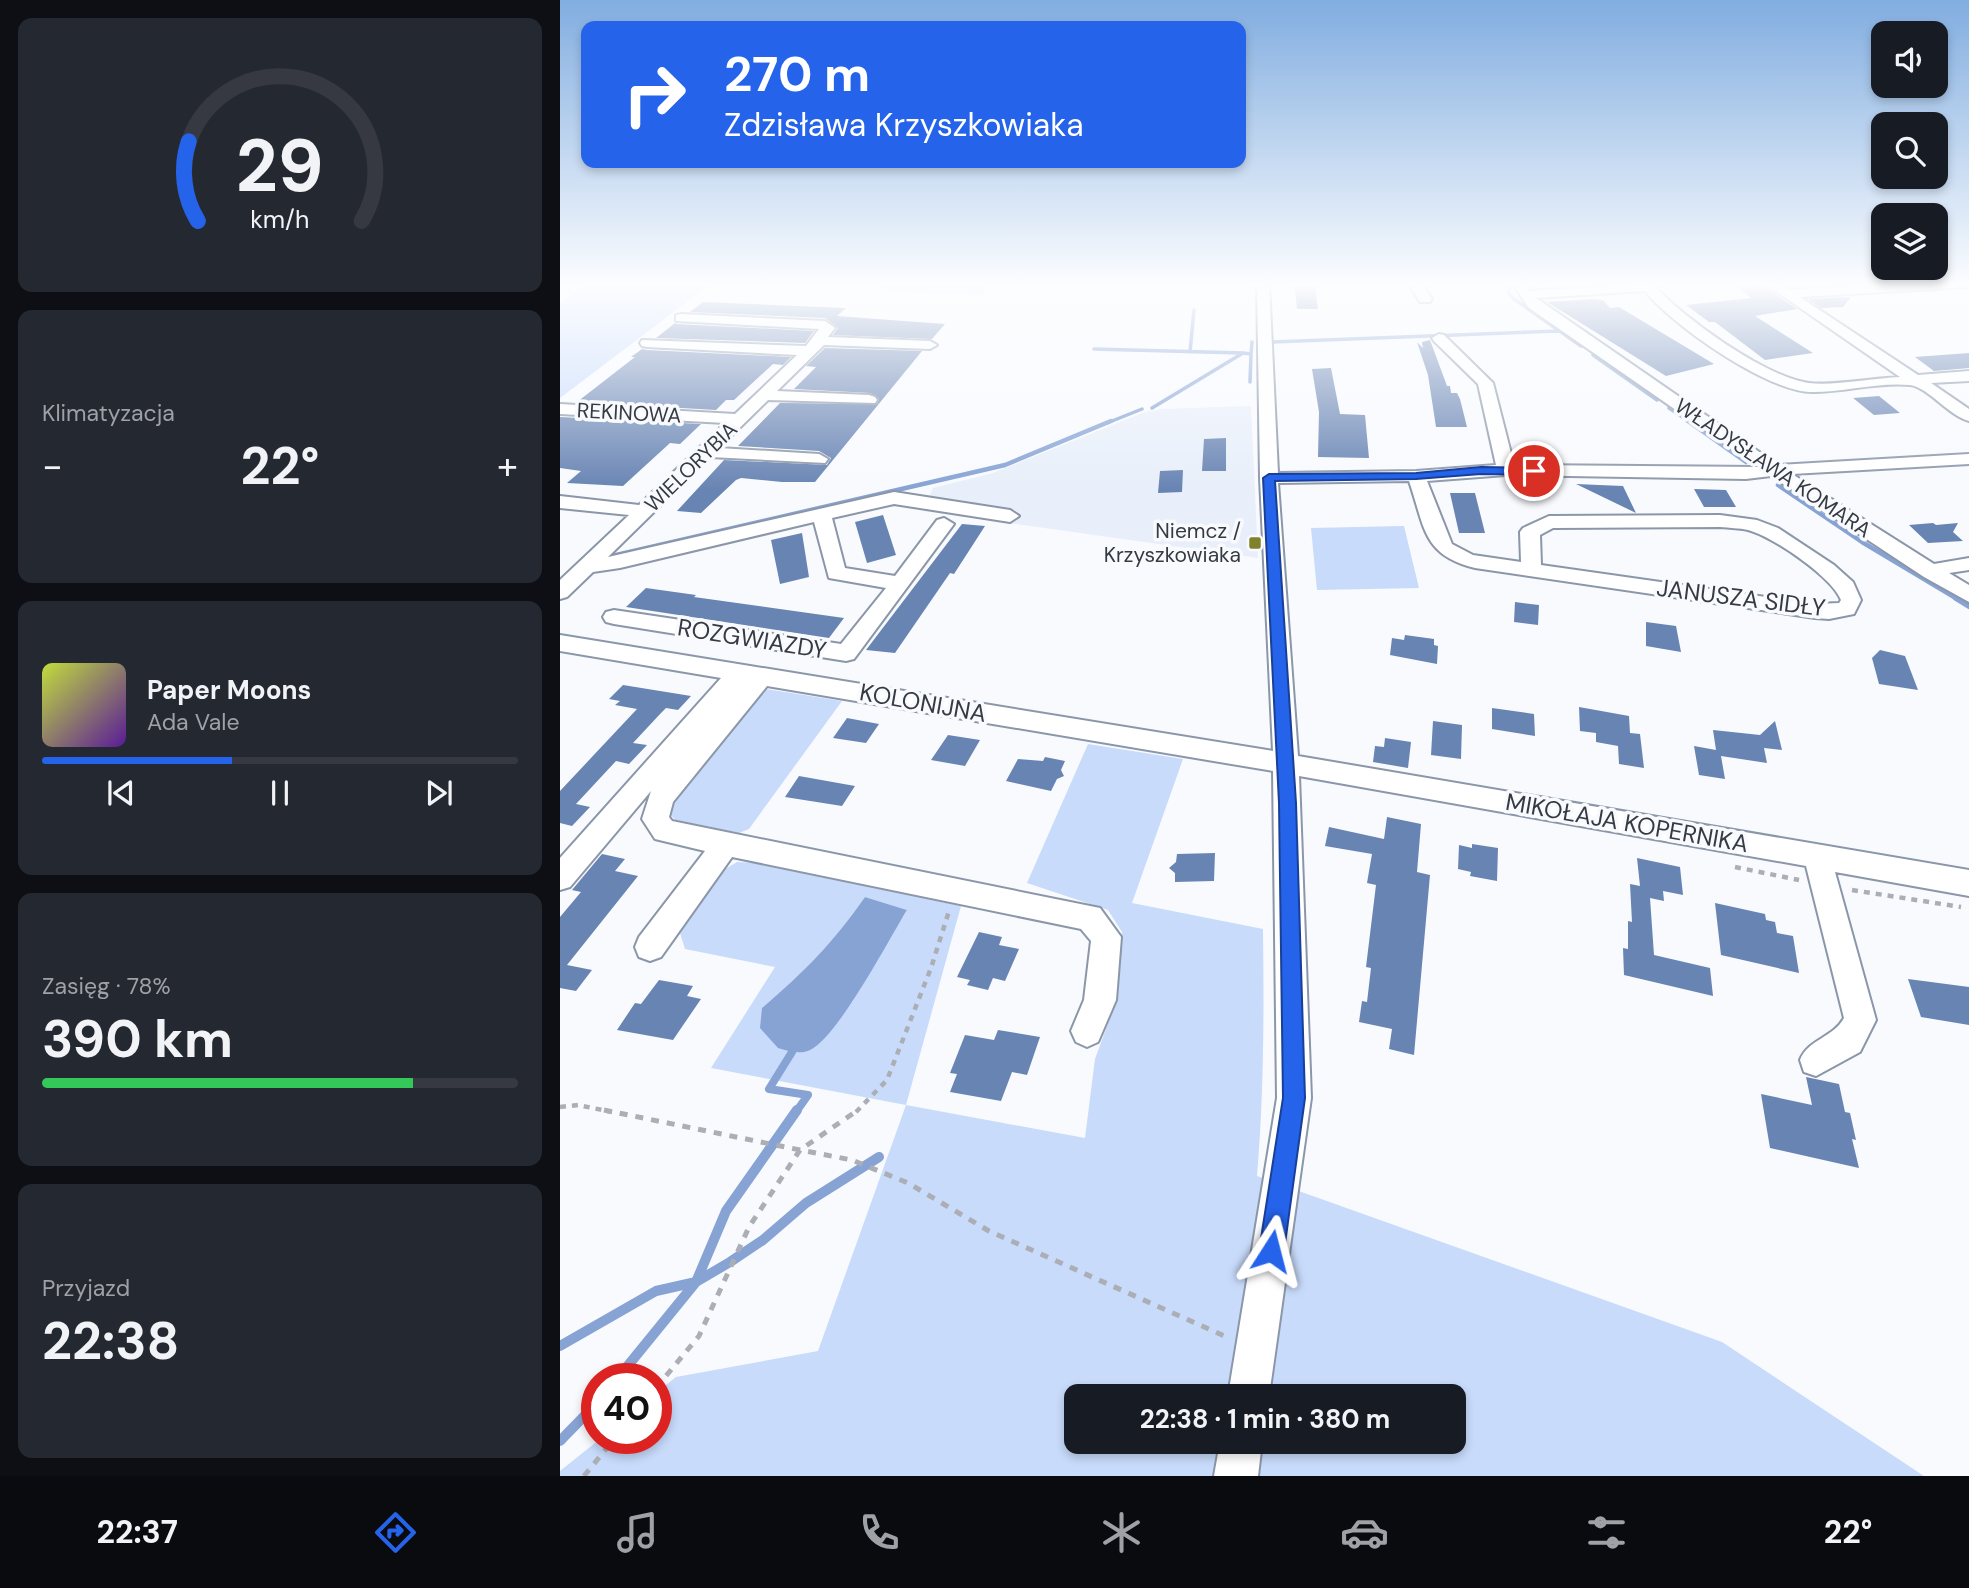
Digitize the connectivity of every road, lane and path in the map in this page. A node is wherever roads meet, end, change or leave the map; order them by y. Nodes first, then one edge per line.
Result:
1 (809, 352) edge
2 (1265, 352) edge
3 (1453, 352) edge
4 (1602, 352) edge
5 (1733, 352) edge
6 (1873, 352) edge
7 (1969, 376) edge
8 (1915, 380) junction
9 (765, 395) junction
10 (869, 400) dead end
11 (560, 409) edge
12 (1969, 416) edge
13 (740, 419) junction
14 (706, 452) junction
15 (818, 459) dead end
16 (1969, 459) edge
17 (1506, 470) junction
18 (1775, 471) junction
19 (1416, 476) junction
20 (1269, 478) junction
21 (560, 502) edge
22 (646, 511) junction
23 (822, 515) junction
24 (1010, 516) dead end
25 (944, 524) dead end
26 (1969, 564) edge
27 (587, 566) junction
28 (1531, 570) junction
29 (1931, 572) junction
30 (900, 584) junction
31 (560, 592) edge
32 (1969, 595) edge
33 (614, 617) dead end
34 (560, 643) edge
35 (751, 674) junction
36 (1286, 765) junction
37 (725, 845) junction
38 (1817, 856) junction
39 (560, 878) edge
40 (1969, 883) edge
41 (956, 891) junction
42 (650, 947) dead end
43 (1087, 1031) dead end
44 (1816, 1060) dead end
45 (560, 1107) edge
46 (800, 1150) junction
47 (1255, 1351) junction
48 (672, 1368) edge
49 (1250, 1384) edge
50 (602, 1454) edge
51 (1239, 1454) edge
52 (584, 1476) edge
53 (1236, 1476) edge

1 - 9 street, WIELORYBIA
2 - 20 street
3 - 17 street
4 - 18 street, WŁADYSŁAWA KOMARA
5 - 8 street
6 - 8 street
7 - 8 street
8 - 12 street
9 - 10 street
9 - 13 street, WIELORYBIA
11 - 13 street, REKINOWA
13 - 14 street, WIELORYBIA
14 - 15 street
14 - 22 street, WIELORYBIA
16 - 18 street
17 - 18 street
17 - 19 street
18 - 29 street, WŁADYSŁAWA KOMARA
19 - 20 street
19 - 28 street, JANUSZA SIDŁY
20 - 36 street
21 - 22 street
22 - 27 street, WIELORYBIA
23 - 24 street
23 - 27 street
23 - 30 street
25 - 30 street
26 - 29 street
27 - 31 street, WIELORYBIA
28 - 28 street, JANUSZA SIDŁY
29 - 32 street, WŁADYSŁAWA KOMARA
30 - 33 street, ROZGWIAZDY
34 - 35 street, KOLONIJNA
35 - 36 street, KOLONIJNA
35 - 37 street
35 - 39 street
36 - 38 street, MIKOŁAJA KOPERNIKA
36 - 47 street
37 - 41 street
37 - 42 street
38 - 40 street, MIKOŁAJA KOPERNIKA
38 - 44 street
41 - 43 street
41 - 46 path
45 - 46 path
46 - 47 path
46 - 48 path
47 - 49 street
50 - 52 path
51 - 53 street

